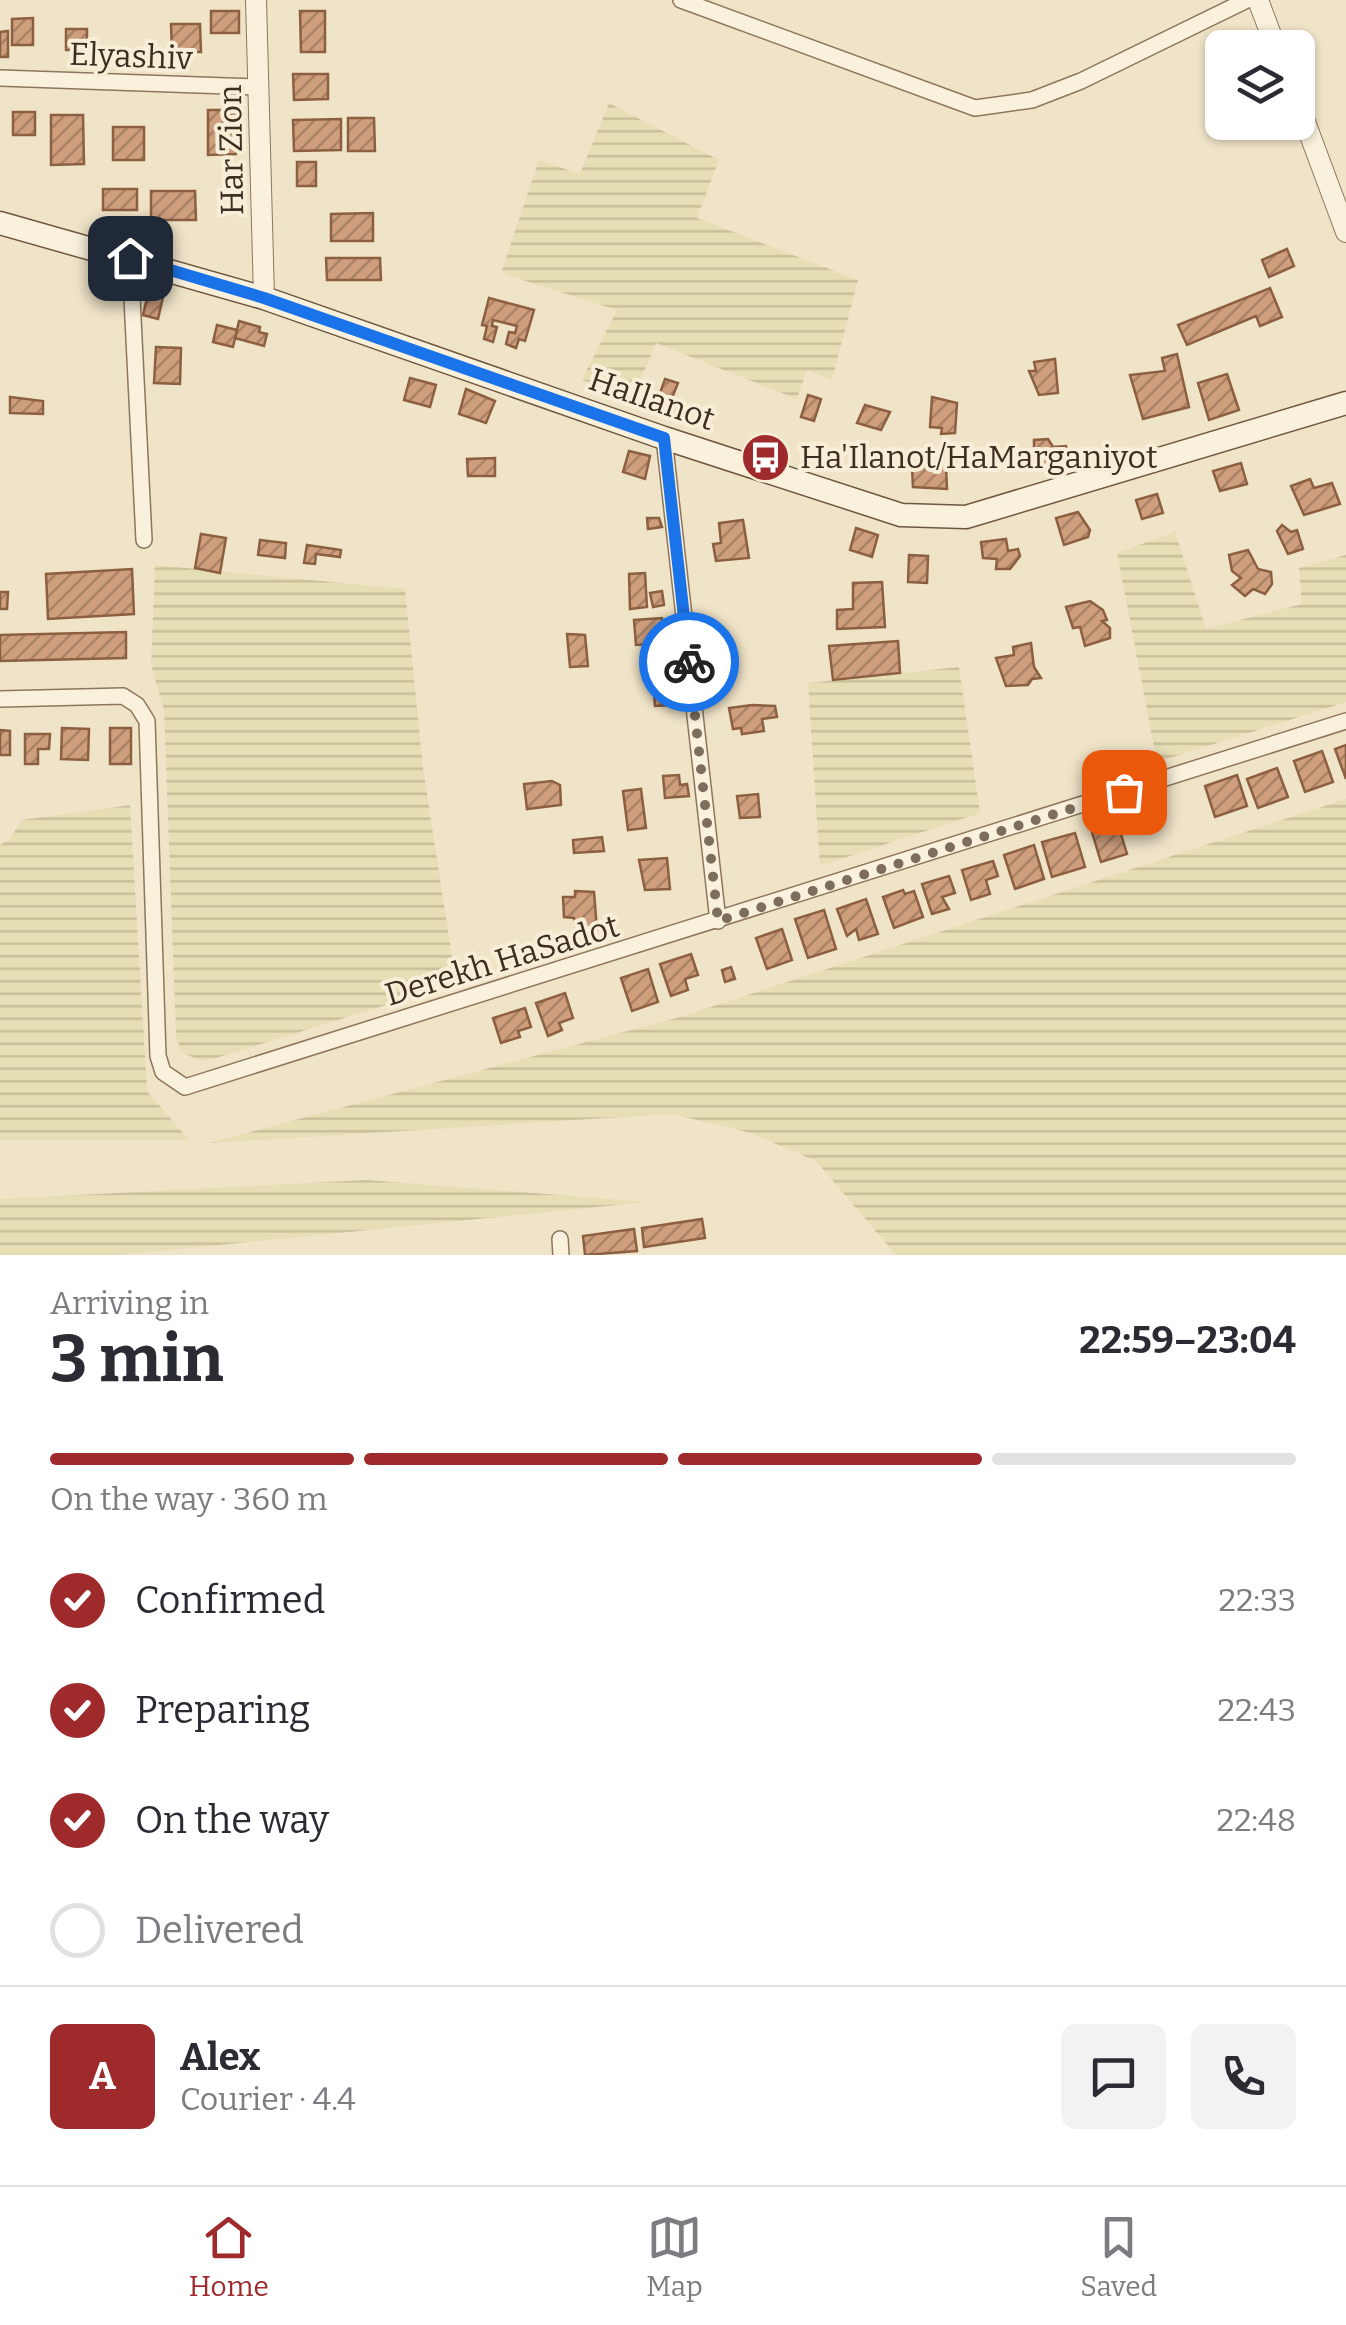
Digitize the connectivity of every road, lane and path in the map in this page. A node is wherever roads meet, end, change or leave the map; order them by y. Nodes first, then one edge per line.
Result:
1 (256, 0) edge
2 (681, 0) edge
3 (1247, 0) edge
4 (1258, 0) edge
5 (1269, 30) edge
6 (0, 78) edge
7 (259, 87) junction
8 (1312, 140) edge
9 (0, 222) edge
10 (1346, 232) edge
11 (130, 258) junction
12 (264, 298) junction
13 (1346, 403) edge
14 (664, 438) junction
15 (144, 540) dead end
16 (0, 700) edge
17 (1346, 722) edge
18 (718, 921) junction

1 - 7 street, Har Zion
2 - 3 street
4 - 5 street
6 - 7 street, Elyashiv
7 - 12 street, Har Zion
8 - 10 street
9 - 11 main road, HaIlanot
11 - 12 main road, HaIlanot
11 - 15 street
12 - 14 main road, HaIlanot
13 - 14 main road, HaIlanot
14 - 18 street
16 - 18 street, Derekh HaSadot
17 - 18 street, Derekh HaSadot

